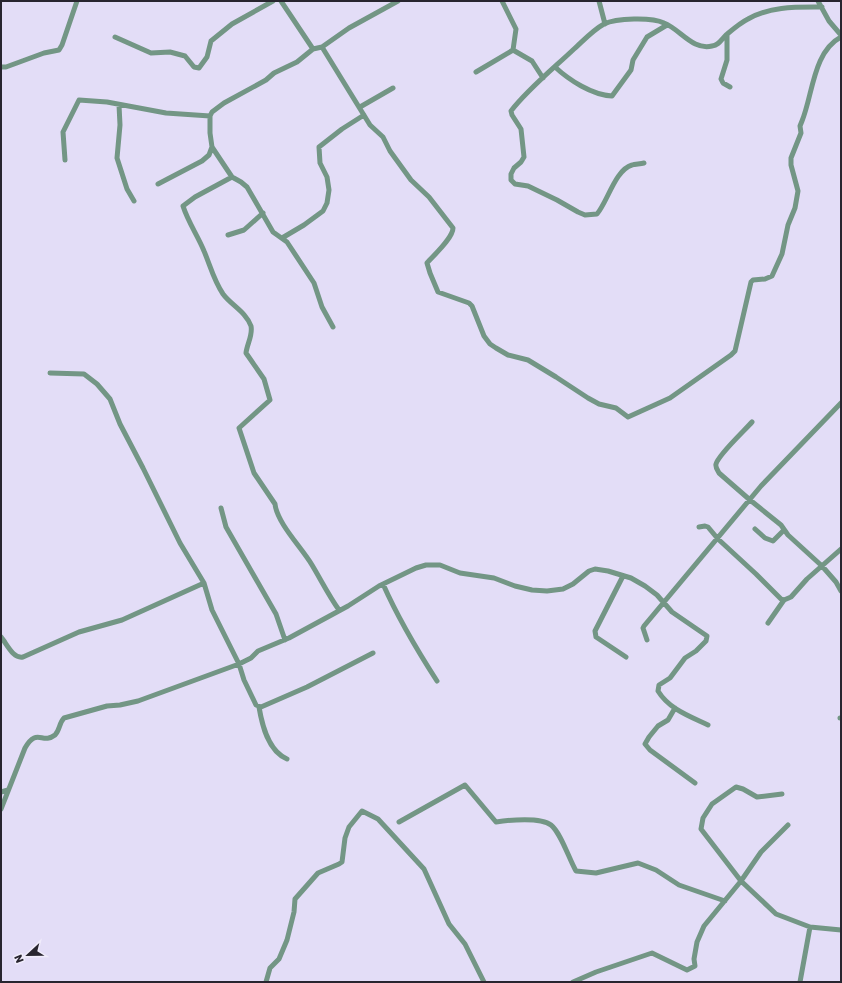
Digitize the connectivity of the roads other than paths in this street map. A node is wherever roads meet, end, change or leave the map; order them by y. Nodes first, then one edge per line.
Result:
1 (76, 1) edge
2 (273, 1) edge
3 (281, 1) edge
4 (398, 1) edge
5 (502, 1) edge
6 (599, 1) edge
7 (818, 1) edge
8 (822, 7) junction
9 (605, 24) junction
10 (667, 25) junction
11 (727, 35) junction
12 (841, 36) edge
13 (116, 37) dead end
14 (322, 47) junction
15 (313, 49) junction
16 (513, 50) junction
17 (1, 67) edge
18 (555, 67) junction
19 (476, 72) dead end
20 (543, 78) junction
21 (730, 87) dead end
22 (393, 88) dead end
23 (119, 105) junction
24 (360, 107) junction
25 (364, 115) junction
26 (210, 116) junction
27 (212, 147) junction
28 (65, 160) dead end
29 (644, 163) dead end
30 (232, 177) junction
31 (158, 184) dead end
32 (134, 201) dead end
33 (263, 213) junction
34 (228, 235) dead end
35 (282, 238) junction
36 (333, 327) dead end
37 (50, 373) dead end
38 (841, 402) edge
39 (752, 422) dead end
40 (750, 500) junction
41 (221, 508) dead end
42 (699, 527) dead end
43 (755, 529) dead end
44 (784, 530) junction
45 (718, 539) junction
46 (841, 549) edge
47 (822, 566) junction
48 (623, 576) junction
49 (204, 583) junction
50 (383, 584) junction
51 (841, 591) edge
52 (784, 600) junction
53 (664, 602) junction
54 (340, 610) junction
55 (768, 623) dead end
56 (1, 637) edge
57 (285, 640) junction
58 (647, 640) dead end
59 (373, 653) dead end
60 (626, 657) dead end
61 (239, 664) junction
62 (437, 681) dead end
63 (259, 706) junction
64 (675, 708) junction
65 (708, 725) dead end
66 (287, 759) dead end
67 (695, 784) dead end
68 (8, 790) junction
69 (1, 792) edge
70 (782, 794) dead end
71 (1, 809) edge
72 (399, 822) dead end
73 (788, 825) dead end
74 (741, 881) junction
75 (726, 901) junction
76 (810, 927) junction
77 (841, 930) edge
78 (266, 982) edge
79 (484, 982) edge
80 (573, 982) edge
81 (800, 982) edge

1 - 17 street
2 - 13 street
3 - 15 street
4 - 14 street
5 - 16 street
6 - 9 street
7 - 8 street
8 - 11 street
8 - 12 street
9 - 10 street
9 - 18 street
10 - 11 street
10 - 18 street
11 - 21 street
12 - 25 street
14 - 15 street
14 - 24 street
15 - 26 street
16 - 19 street
16 - 20 street
18 - 20 street
20 - 29 street
22 - 24 street
23 - 26 street
23 - 28 street
23 - 32 street
24 - 25 street
25 - 35 street
26 - 27 street
27 - 30 street
27 - 31 street
30 - 33 street
30 - 54 street
33 - 34 street
33 - 35 street
35 - 36 street
37 - 49 street
38 - 40 street
39 - 40 street
40 - 44 street
40 - 45 street
41 - 57 street
42 - 45 street
43 - 44 street
44 - 47 street
45 - 52 street
45 - 53 street
46 - 47 street
47 - 51 street
47 - 52 street
48 - 50 street
48 - 53 street
48 - 60 street
49 - 56 street
49 - 61 street
50 - 54 street
50 - 62 street
52 - 55 street
53 - 58 street
53 - 64 street
54 - 57 street
57 - 61 street
59 - 63 street
61 - 63 street
61 - 68 street
63 - 66 street
64 - 65 street
64 - 67 street
68 - 69 street
68 - 71 street
70 - 74 street
72 - 75 street
73 - 74 street
74 - 75 street
74 - 76 street
75 - 80 street
76 - 77 street
76 - 81 street
78 - 79 street

